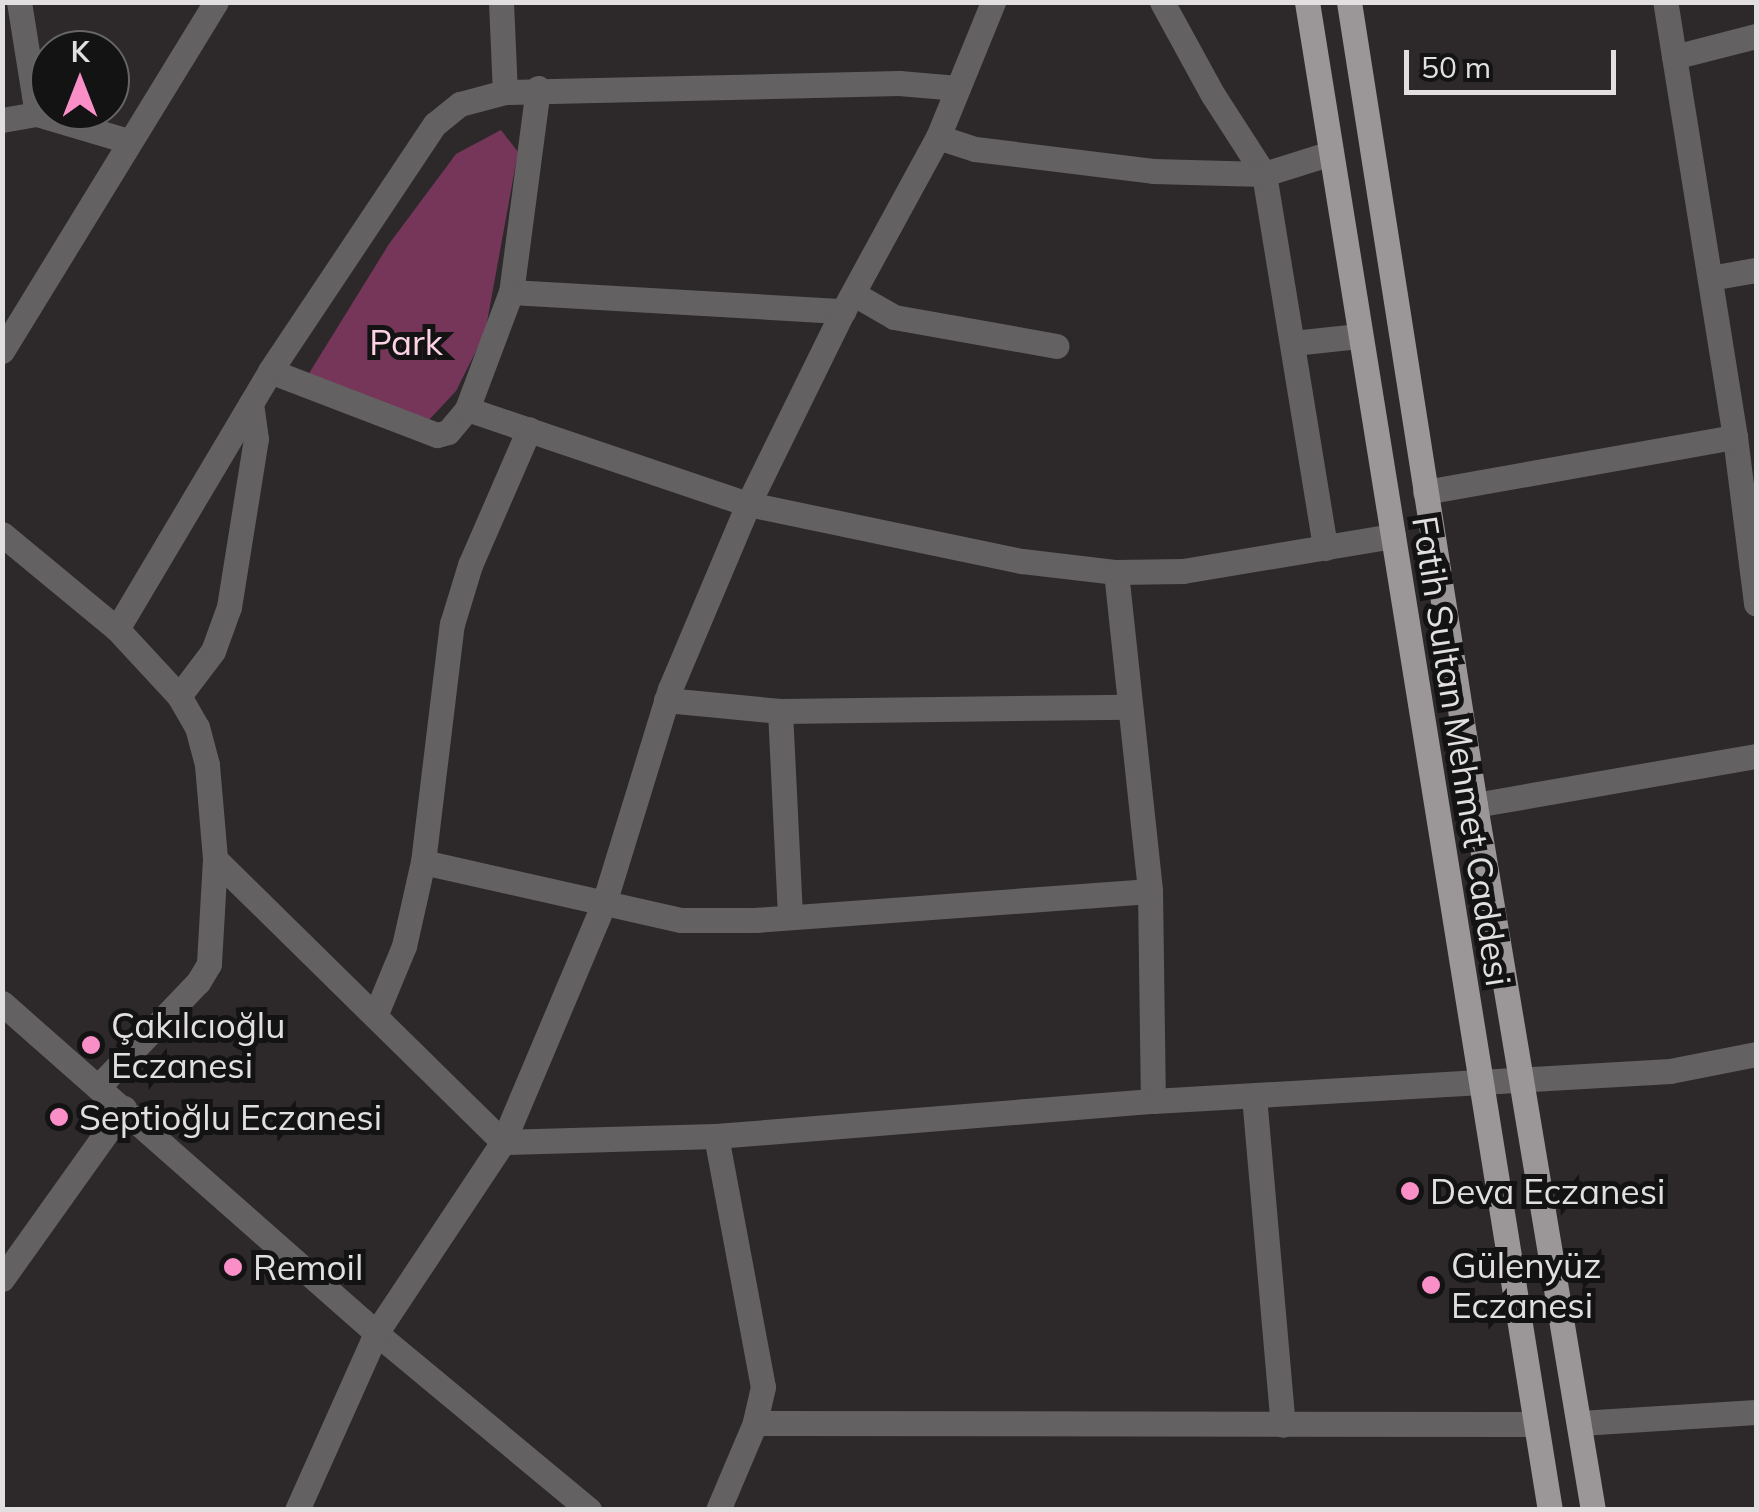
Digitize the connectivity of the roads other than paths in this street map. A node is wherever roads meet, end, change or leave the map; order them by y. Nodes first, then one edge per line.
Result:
1 (19, 2) edge
2 (216, 2) edge
3 (502, 2) edge
4 (993, 2) edge
5 (1162, 2) edge
6 (1307, 2) edge
7 (1349, 2) edge
8 (1665, 2) edge
9 (1756, 36) edge
10 (1674, 56) junction
11 (30, 70) edge
12 (538, 88) junction
13 (958, 88) junction
14 (506, 92) junction
15 (30, 115) edge
16 (2, 120) edge
17 (93, 130) edge
18 (938, 137) junction
19 (128, 140) junction
20 (1328, 154) junction
21 (1264, 174) junction
22 (1756, 270) edge
23 (1710, 278) junction
24 (511, 292) junction
25 (848, 302) junction
26 (1359, 336) junction
27 (1293, 343) junction
28 (1056, 346) dead end
29 (2, 351) edge
30 (270, 371) junction
31 (252, 402) junction
32 (467, 409) junction
33 (528, 429) junction
34 (1734, 437) junction
35 (1424, 492) junction
36 (1751, 502) edge
37 (748, 504) junction
38 (2, 534) edge
39 (1393, 536) junction
40 (1325, 548) junction
41 (1116, 572) junction
42 (1756, 604) edge
43 (118, 630) junction
44 (178, 696) junction
45 (666, 700) junction
46 (1129, 707) junction
47 (780, 711) junction
48 (1756, 756) edge
49 (1475, 804) junction
50 (215, 859) junction
51 (422, 862) junction
52 (1150, 892) junction
53 (605, 900) junction
54 (790, 917) junction
55 (2, 1003) edge
56 (375, 1016) junction
57 (1756, 1054) edge
58 (1520, 1080) junction
59 (1478, 1082) junction
60 (100, 1085) junction
61 (1254, 1096) junction
62 (1153, 1101) junction
63 (124, 1108) junction
64 (716, 1136) junction
65 (503, 1142) junction
66 (2, 1278) edge
67 (376, 1333) junction
68 (1756, 1412) edge
69 (754, 1423) junction
70 (1580, 1423) junction
71 (1536, 1424) junction
72 (1283, 1425) junction
73 (589, 1507) edge
74 (297, 1510) edge
75 (718, 1510) edge
76 (1550, 1510) edge
77 (1594, 1510) edge

1 - 11 street
2 - 19 street
3 - 14 street
4 - 13 street
5 - 21 street
6 - 20 main road, Fatih Sultan Mehmet Caddesi
7 - 35 main road
8 - 10 street
9 - 10 street
10 - 23 street
12 - 13 street
12 - 14 street
12 - 24 street
13 - 18 street
14 - 30 street
15 - 16 street
17 - 19 street
18 - 21 street
18 - 25 street
19 - 29 street
20 - 21 street
20 - 26 main road, Fatih Sultan Mehmet Caddesi
21 - 27 street
22 - 23 street
23 - 34 street
24 - 25 street
24 - 32 street
25 - 28 street
25 - 37 street
26 - 27 street
26 - 39 main road, Fatih Sultan Mehmet Caddesi
27 - 40 street
30 - 31 street
30 - 32 street
31 - 43 street
31 - 44 street
32 - 33 street
33 - 37 street
33 - 51 street
34 - 35 street
34 - 36 street
35 - 49 main road
36 - 42 street
37 - 41 street
37 - 45 street
38 - 43 street
39 - 40 street
39 - 59 main road, Fatih Sultan Mehmet Caddesi
40 - 41 street
41 - 46 street
43 - 44 street
44 - 50 street
45 - 47 street
45 - 53 street
46 - 47 street
46 - 52 street
47 - 54 street
48 - 49 street
49 - 58 main road
50 - 56 street
50 - 60 street
51 - 53 street
51 - 56 street
52 - 54 street
52 - 62 street
53 - 54 street
53 - 65 street
55 - 60 street
56 - 65 street
57 - 58 street
58 - 59 street
58 - 70 main road
59 - 61 street
59 - 71 main road, Fatih Sultan Mehmet Caddesi
60 - 63 street
61 - 62 street
61 - 72 street
62 - 64 street
63 - 66 street
63 - 67 street
64 - 65 street
64 - 69 street
65 - 67 street
67 - 73 street
67 - 74 street
68 - 70 street
69 - 72 street
69 - 75 street
70 - 77 main road
71 - 72 street
71 - 76 main road, Fatih Sultan Mehmet Caddesi

